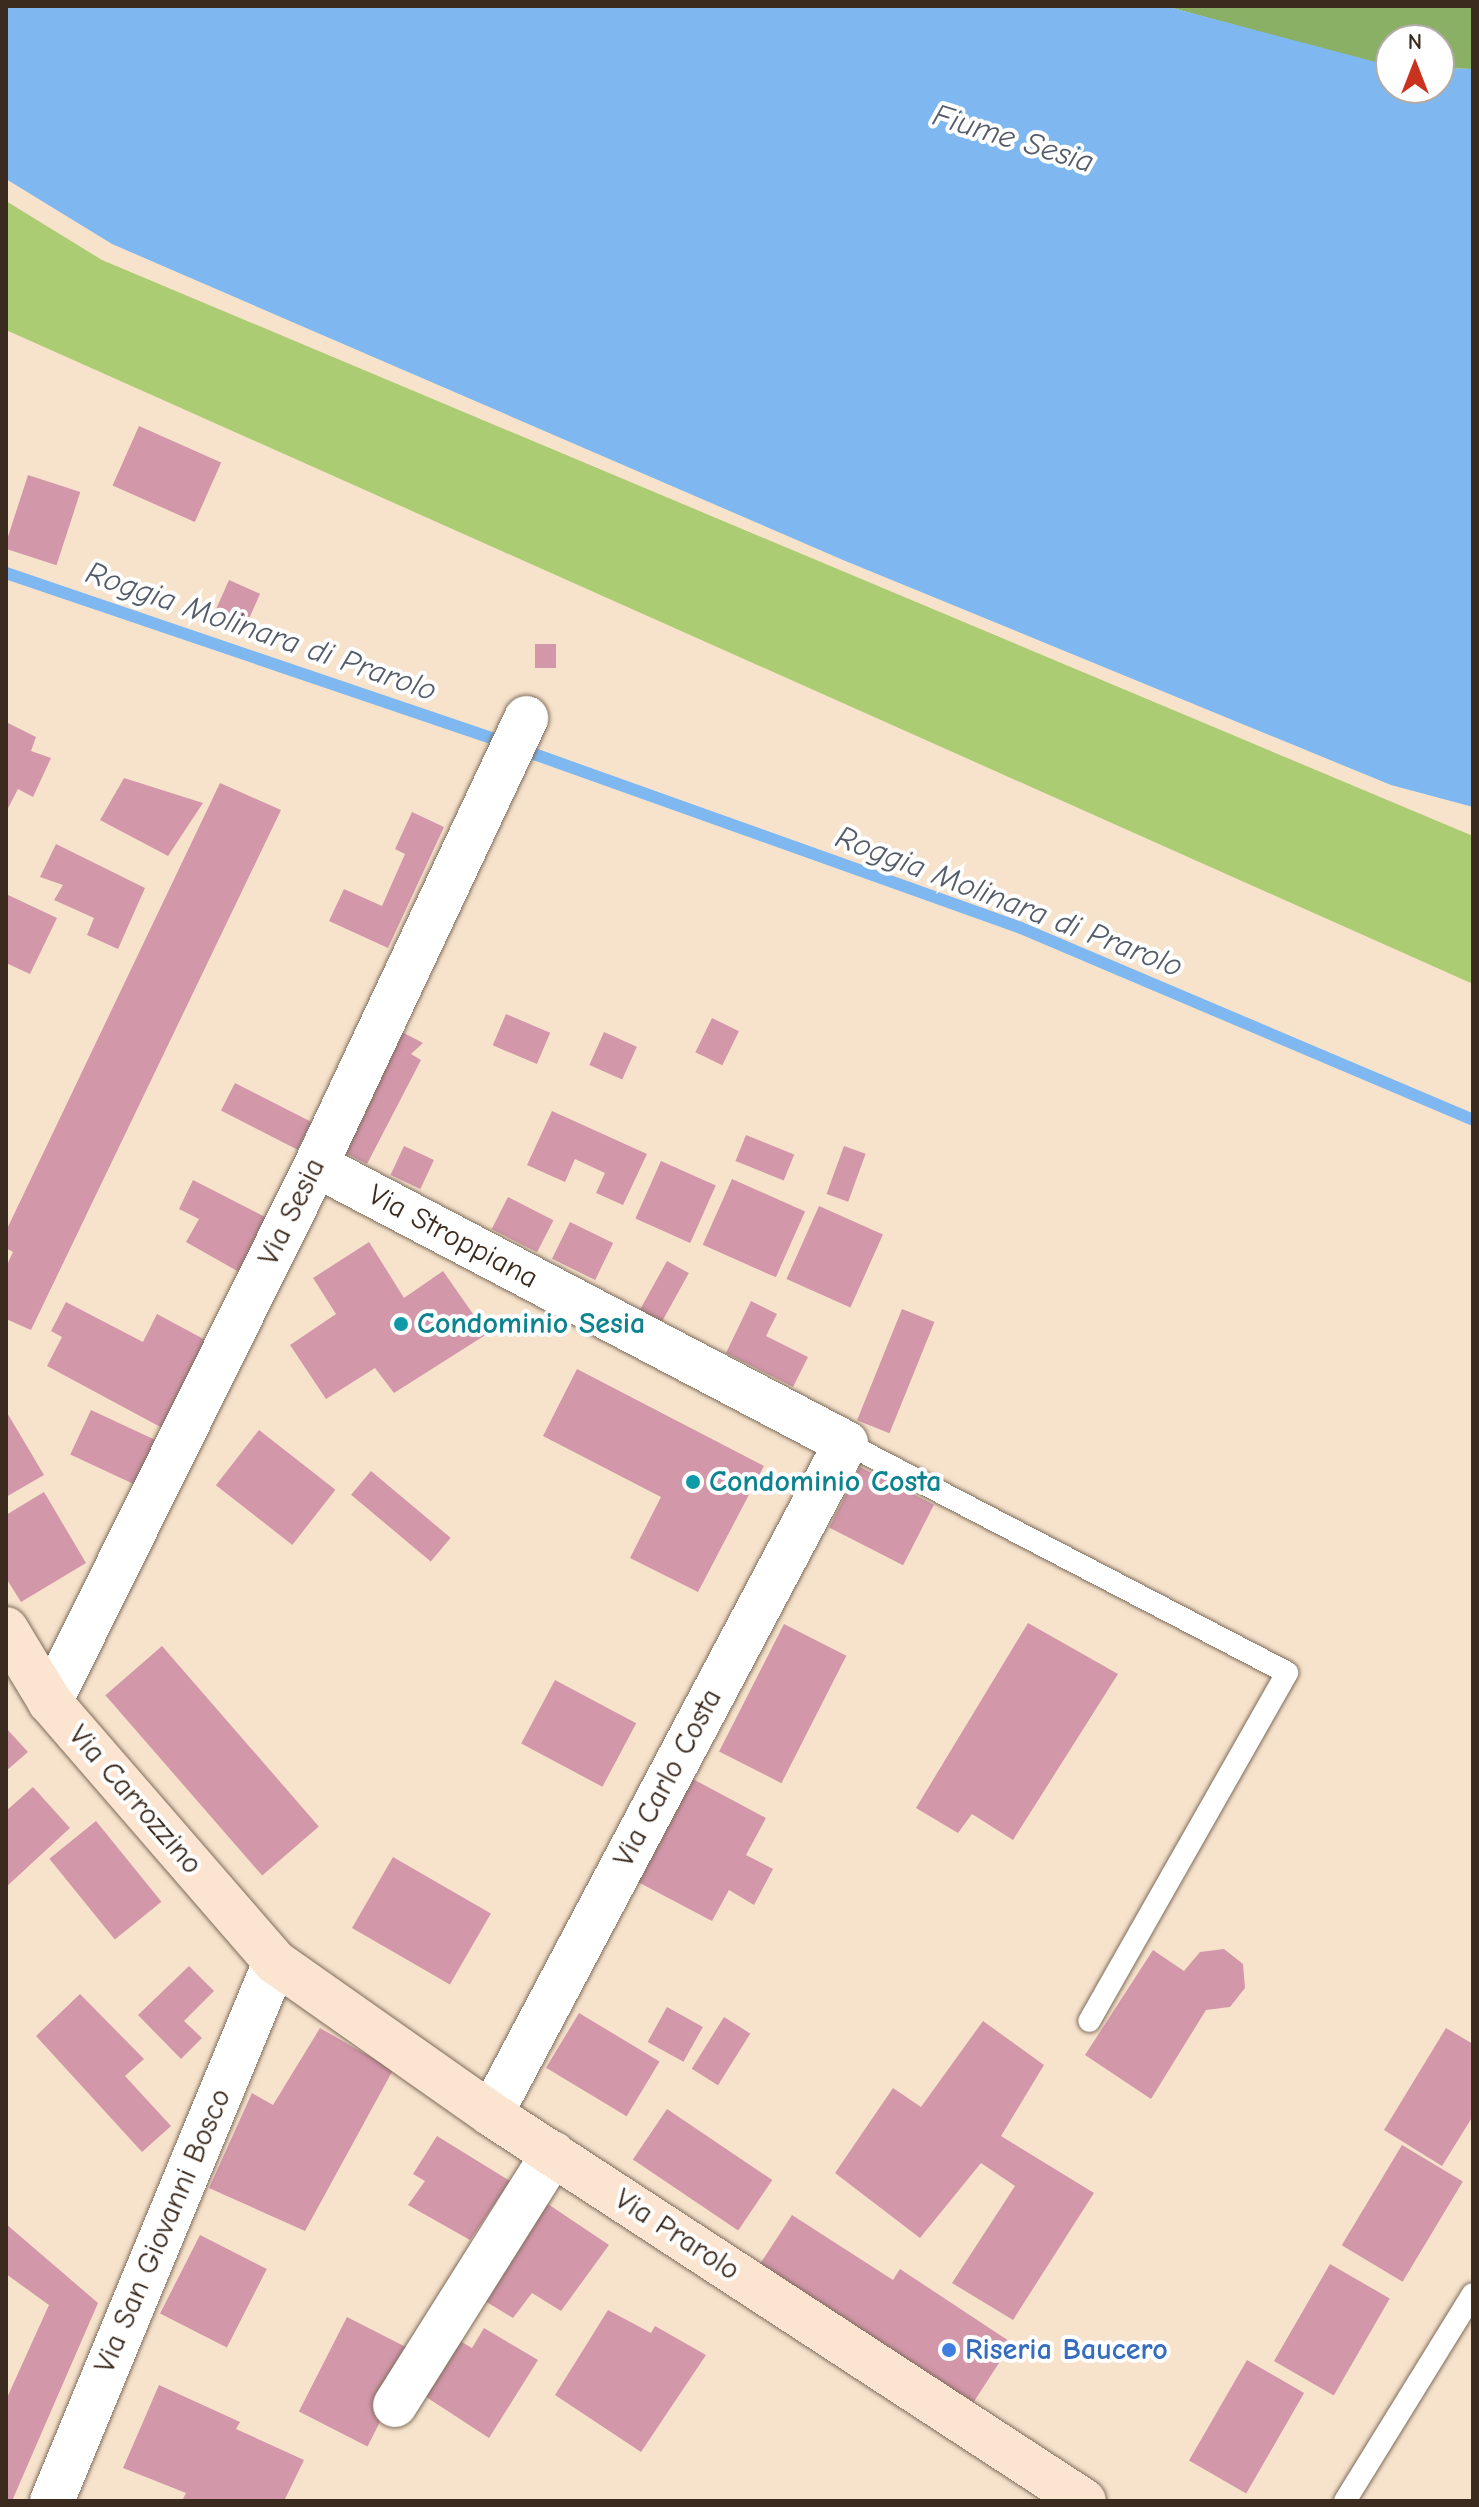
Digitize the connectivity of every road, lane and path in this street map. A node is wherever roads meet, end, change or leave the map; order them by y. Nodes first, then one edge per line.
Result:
1 (526, 718) dead end
2 (316, 1165) junction
3 (846, 1443) junction
4 (6, 1629) edge
5 (50, 1702) junction
6 (275, 1962) junction
7 (1089, 2021) dead end
8 (491, 2114) junction
9 (553, 2154) junction
10 (1473, 2294) edge
11 (395, 2405) dead end
12 (52, 2501) edge
13 (1084, 2501) edge
14 (1345, 2501) edge

1 - 2 street, Via Sesia
2 - 3 street, Via Stroppiana
2 - 5 street, Via Sesia
3 - 7 lane
3 - 8 street, Via Carlo Costa
4 - 5 street, Via Carrozzino
5 - 6 street, Via Carrozzino
6 - 8 street, Via Prarolo
6 - 12 street, Via San Giovanni Bosco
8 - 9 street, Via Prarolo
9 - 11 street
9 - 13 street, Via Prarolo
10 - 14 lane

